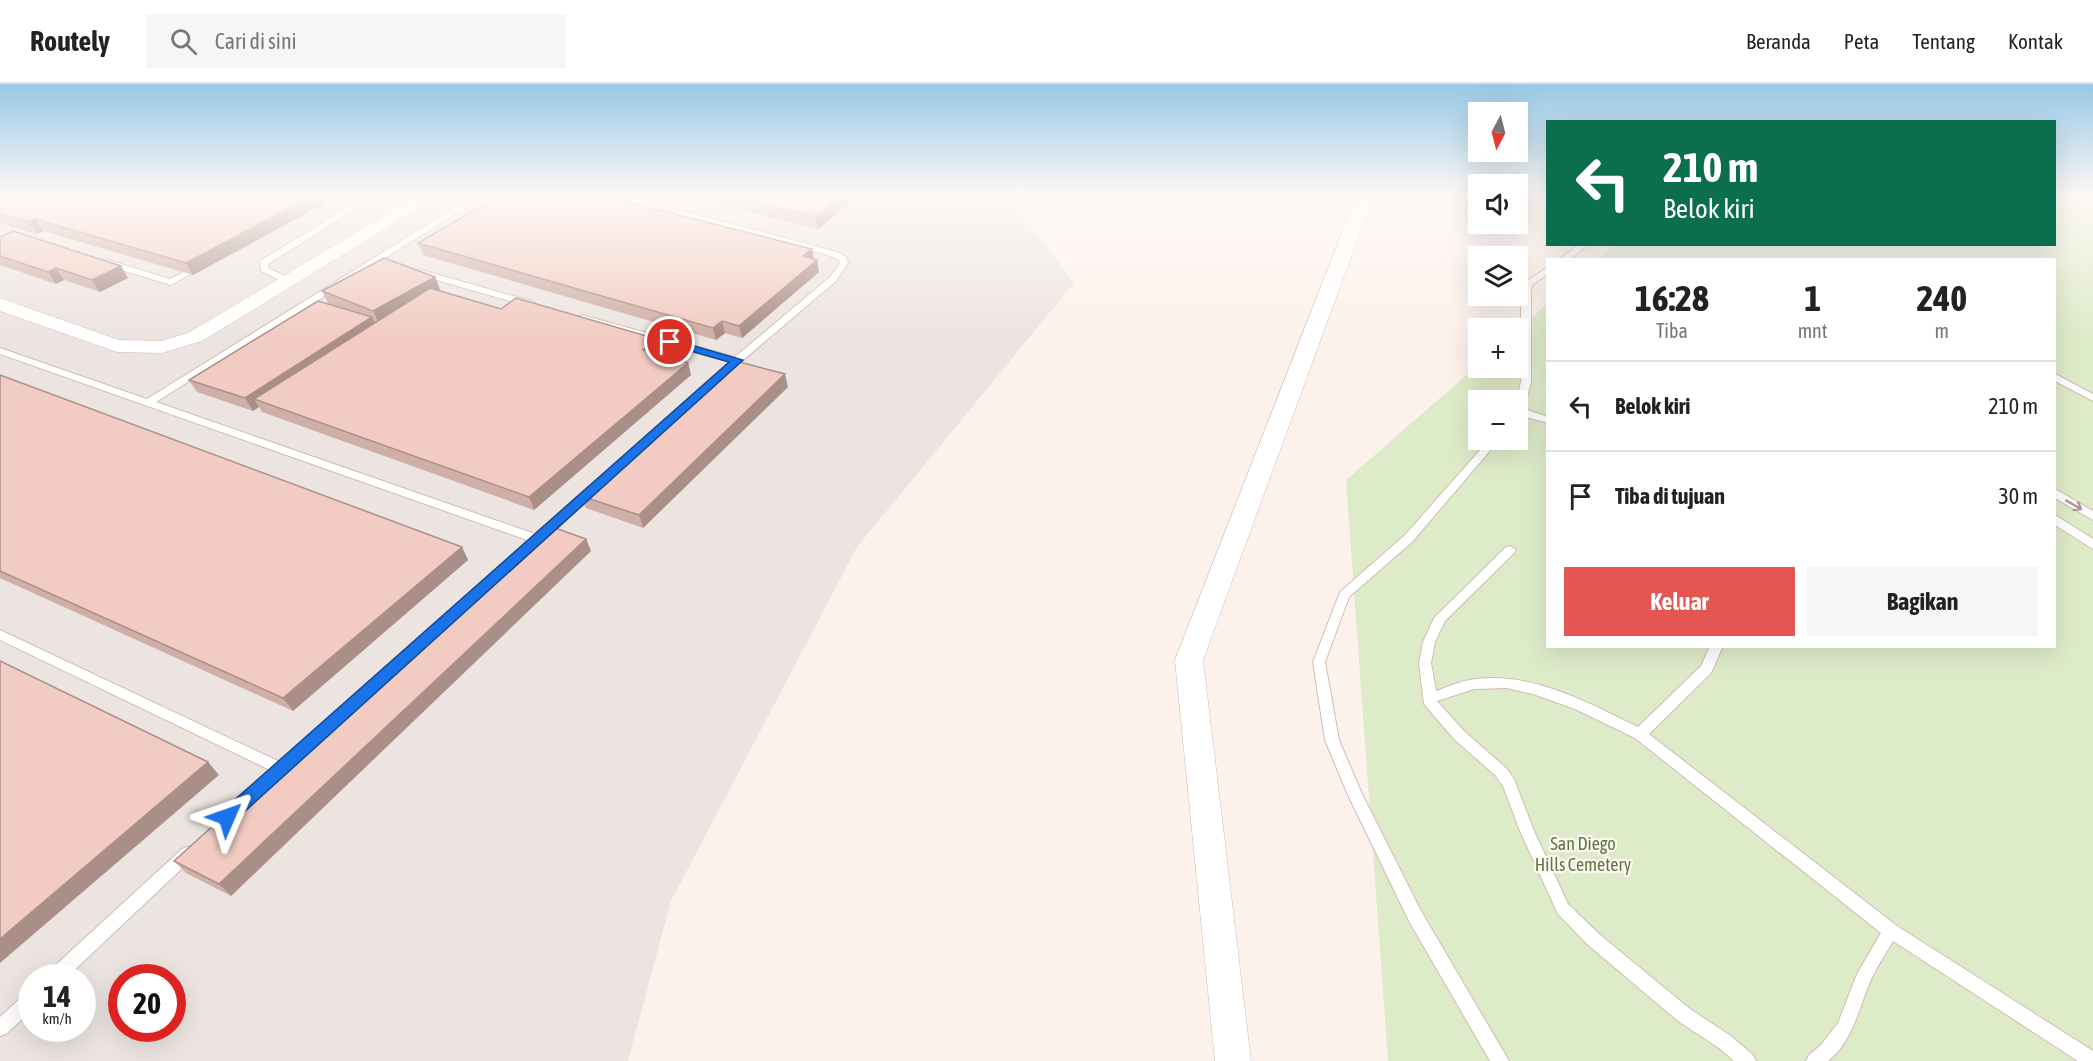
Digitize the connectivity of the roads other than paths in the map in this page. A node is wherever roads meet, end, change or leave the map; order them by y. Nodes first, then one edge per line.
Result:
1 (296, 243) edge
2 (352, 243) edge
3 (405, 243) edge
4 (792, 243) edge
5 (1348, 243) edge
6 (1582, 246) edge
7 (1566, 258) edge
8 (94, 259) edge
9 (376, 261) junction
10 (387, 264) edge
11 (410, 270) edge
12 (1546, 272) edge
13 (188, 273) edge
14 (288, 281) junction
15 (0, 304) edge
16 (546, 308) edge
17 (568, 314) edge
18 (0, 351) edge
19 (737, 360) junction
20 (720, 376) edge
21 (2056, 378) edge
22 (1524, 390) edge
23 (2093, 398) edge
24 (147, 403) junction
25 (1528, 415) edge
26 (1546, 419) edge
27 (1485, 450) edge
28 (598, 484) edge
29 (2056, 494) edge
30 (2093, 516) edge
31 (2056, 520) edge
32 (2093, 545) edge
33 (1510, 550) dead end
34 (0, 635) edge
35 (1716, 648) edge
36 (1430, 698) junction
37 (1640, 734) junction
38 (279, 768) edge
39 (193, 849) edge
40 (1891, 931) junction
41 (69, 964) edge
42 (18, 1012) edge
43 (0, 1029) edge
44 (1233, 1061) edge
45 (1500, 1061) edge
46 (1747, 1061) edge
47 (1815, 1061) edge
48 (2093, 1061) edge

1 - 14 lane
2 - 14 street
3 - 9 lane
4 - 19 lane
5 - 44 street
6 - 7 lane
8 - 13 lane
9 - 10 lane
9 - 24 lane
11 - 16 lane
12 - 22 lane
14 - 15 street
17 - 19 lane
18 - 24 lane
19 - 20 lane
21 - 23 lane
24 - 28 lane
25 - 26 lane
27 - 45 lane
29 -> 30 lane
31 - 32 lane
33 - 36 lane
34 - 38 lane
35 - 37 lane
36 - 37 lane
36 - 46 lane
37 - 40 lane
39 - 41 lane
40 - 47 lane
40 - 48 lane
42 - 43 lane

